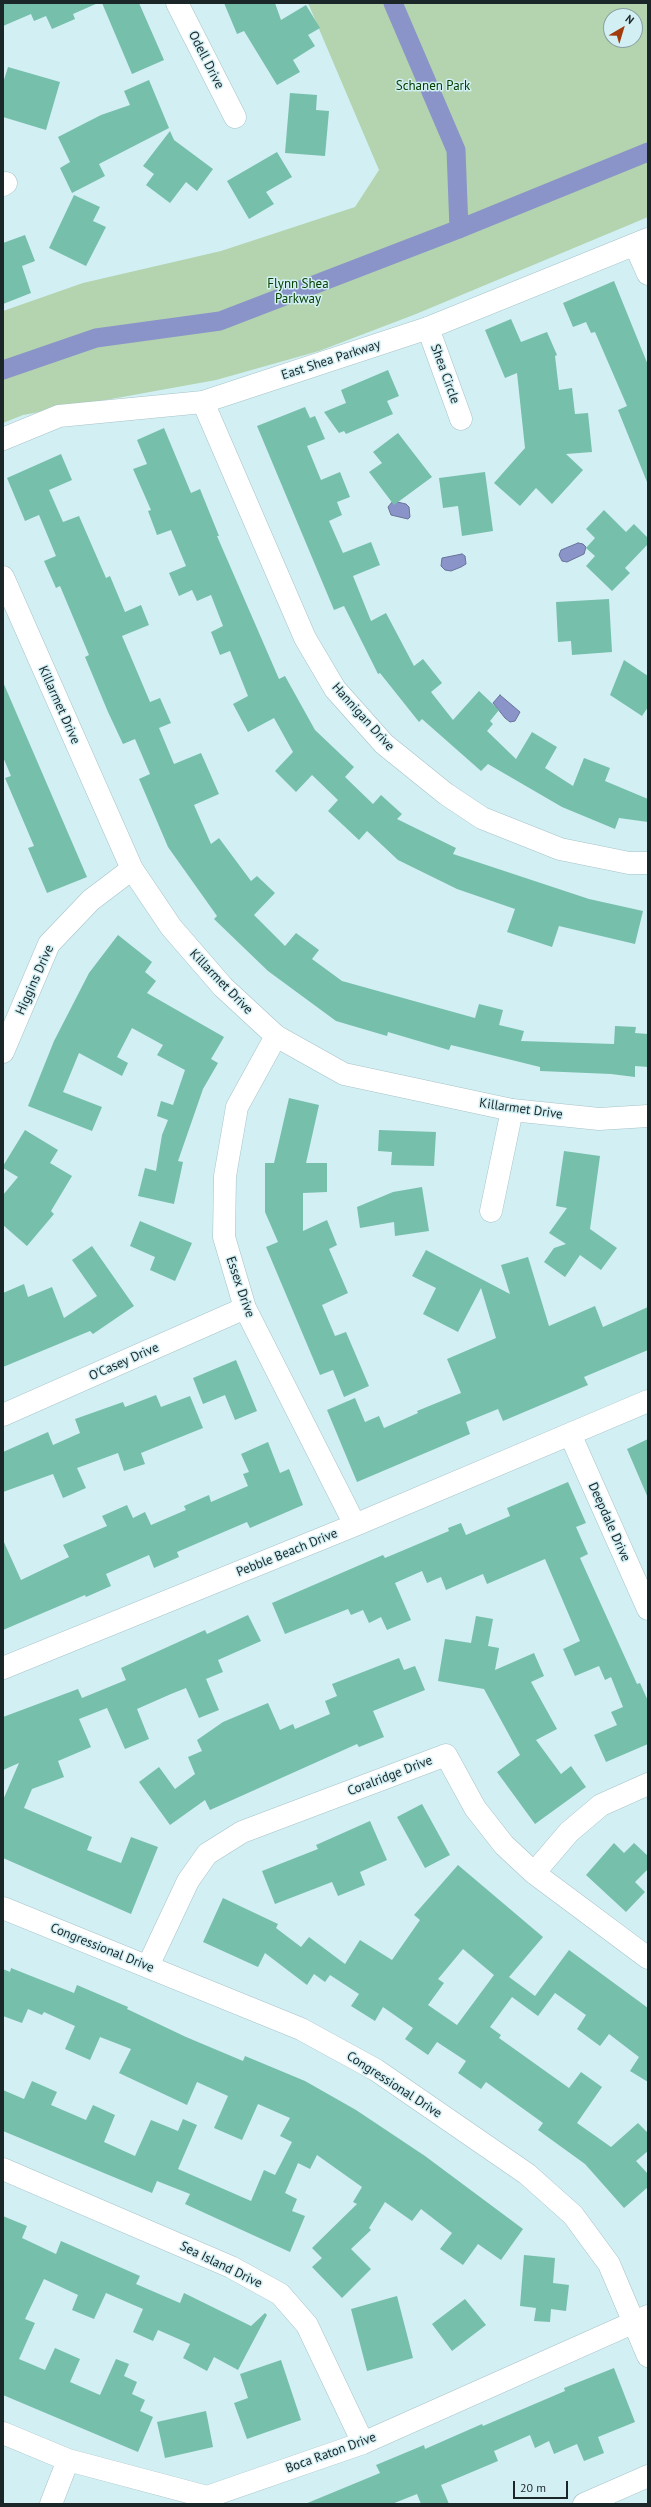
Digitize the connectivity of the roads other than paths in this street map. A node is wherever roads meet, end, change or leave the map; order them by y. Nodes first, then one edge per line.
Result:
1 (177, 3) edge
2 (235, 117) dead end
3 (641, 242) edge
4 (648, 274) edge
5 (428, 328) junction
6 (203, 402) junction
7 (461, 419) dead end
8 (3, 439) edge
9 (3, 577) edge
10 (648, 863) edge
11 (132, 869) junction
12 (276, 1036) junction
13 (3, 1052) edge
14 (512, 1110) junction
15 (648, 1116) edge
16 (491, 1211) dead end
17 (245, 1308) junction
18 (648, 1401) edge
19 (3, 1415) edge
20 (570, 1434) junction
21 (355, 1525) junction
22 (648, 1609) edge
23 (3, 1668) edge
24 (648, 1784) edge
25 (534, 1873) junction
26 (3, 1908) edge
27 (648, 1958) edge
28 (148, 1966) junction
29 (3, 2169) edge
30 (641, 2319) edge
31 (648, 2356) edge
32 (3, 2433) edge
33 (363, 2444) junction
34 (68, 2460) junction
35 (648, 2476) edge
36 (51, 2504) edge
37 (584, 2504) edge

1 - 2 street, Odell Drive
3 - 4 street
3 - 5 street, East Shea Parkway
5 - 6 street, East Shea Parkway
5 - 7 street, Shea Circle
6 - 8 street, East Shea Parkway
6 - 10 street, Hannigan Drive
9 - 11 street, Killarmet Drive
11 - 12 street, Killarmet Drive
11 - 13 street, Higgins Drive
12 - 14 street, Killarmet Drive
12 - 17 street, Essex Drive
14 - 15 street, Killarmet Drive
14 - 16 street
17 - 19 street, O'Casey Drive
17 - 21 street, Essex Drive
18 - 20 street, Pebble Beach Drive
20 - 21 street, Pebble Beach Drive
20 - 22 street, Deepdale Drive
21 - 23 street, Pebble Beach Drive
24 - 25 street
25 - 27 street, Coralridge Drive
25 - 28 street, Coralridge Drive
26 - 28 street, Congressional Drive
28 - 30 street, Congressional Drive
29 - 33 street, Sea Island Drive
30 - 31 street, Congressional Drive
30 - 33 street, Boca Raton Drive
32 - 34 street, Boca Raton Drive
33 - 34 street, Boca Raton Drive
34 - 36 street
35 - 37 street

